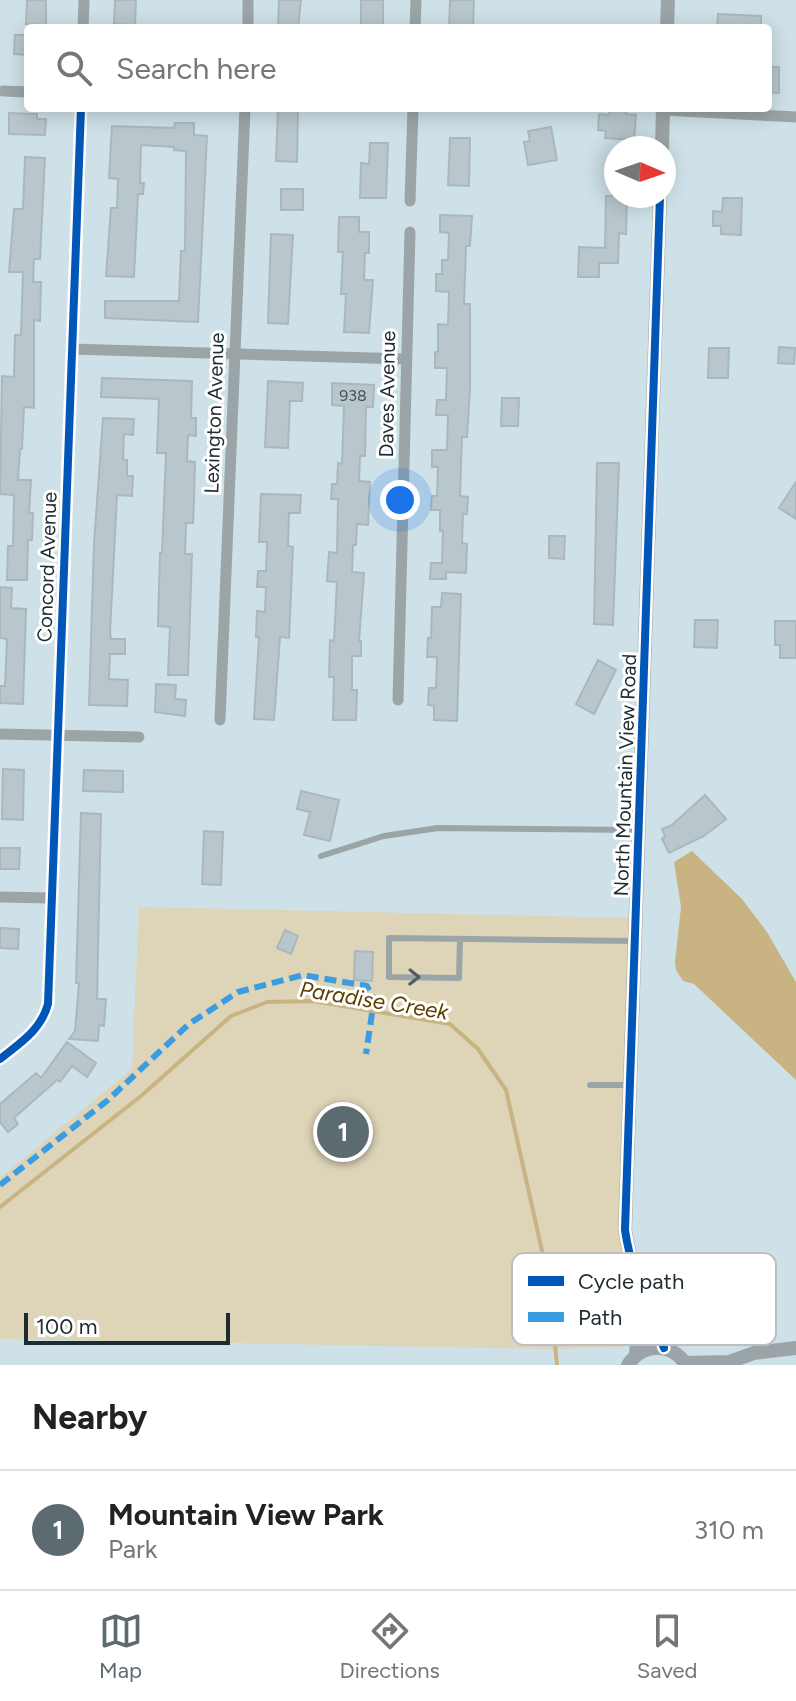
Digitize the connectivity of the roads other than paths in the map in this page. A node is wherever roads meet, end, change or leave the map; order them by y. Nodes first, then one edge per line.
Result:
1 (84, 0) edge
2 (248, 0) edge
3 (416, 0) edge
4 (668, 0) edge
5 (83, 24) edge
6 (248, 24) edge
7 (415, 24) edge
8 (667, 24) edge
9 (3, 91) dead end
10 (24, 92) edge
11 (81, 112) edge
12 (245, 112) edge
13 (413, 112) edge
14 (663, 112) edge
15 (713, 112) edge
16 (796, 117) edge
17 (662, 136) edge
18 (410, 201) dead end
19 (660, 208) edge
20 (410, 232) dead end
21 (71, 349) junction
22 (234, 353) junction
23 (405, 359) junction
24 (398, 700) dead end
25 (220, 720) dead end
26 (0, 734) edge
27 (58, 735) junction
28 (139, 737) dead end
29 (639, 830) junction
30 (321, 856) dead end
31 (0, 897) edge
32 (50, 898) junction
33 (460, 939) junction
34 (635, 941) junction
35 (0, 1059) edge
36 (590, 1085) dead end
37 (631, 1086) junction
38 (628, 1253) edge
39 (663, 1345) edge
40 (664, 1348) junction
41 (796, 1348) edge
42 (632, 1360) edge
43 (686, 1364) edge

1 - 5 street
2 - 6 street
3 - 7 street
4 - 8 street
9 - 10 street
11 - 21 street, Concord Avenue
12 - 22 street, Lexington Avenue
13 - 18 street
14 - 17 street
15 - 16 street
19 - 29 street, North Mountain View Road
20 - 23 street, Daves Avenue
21 - 22 street
21 - 27 street, Concord Avenue
22 - 23 street
22 - 25 street, Lexington Avenue
23 - 24 street, Daves Avenue
26 - 27 street
27 - 28 street
27 - 32 street, Concord Avenue
29 - 30 lane
29 - 34 street, North Mountain View Road
31 - 32 street
32 - 35 street, Concord Avenue
33 -> 33 lane
33 - 34 lane
34 - 37 street, North Mountain View Road
36 - 37 lane
37 - 38 street, North Mountain View Road
39 - 40 street, North Mountain View Road
40 - 42 street
40 - 43 street
41 - 43 street

